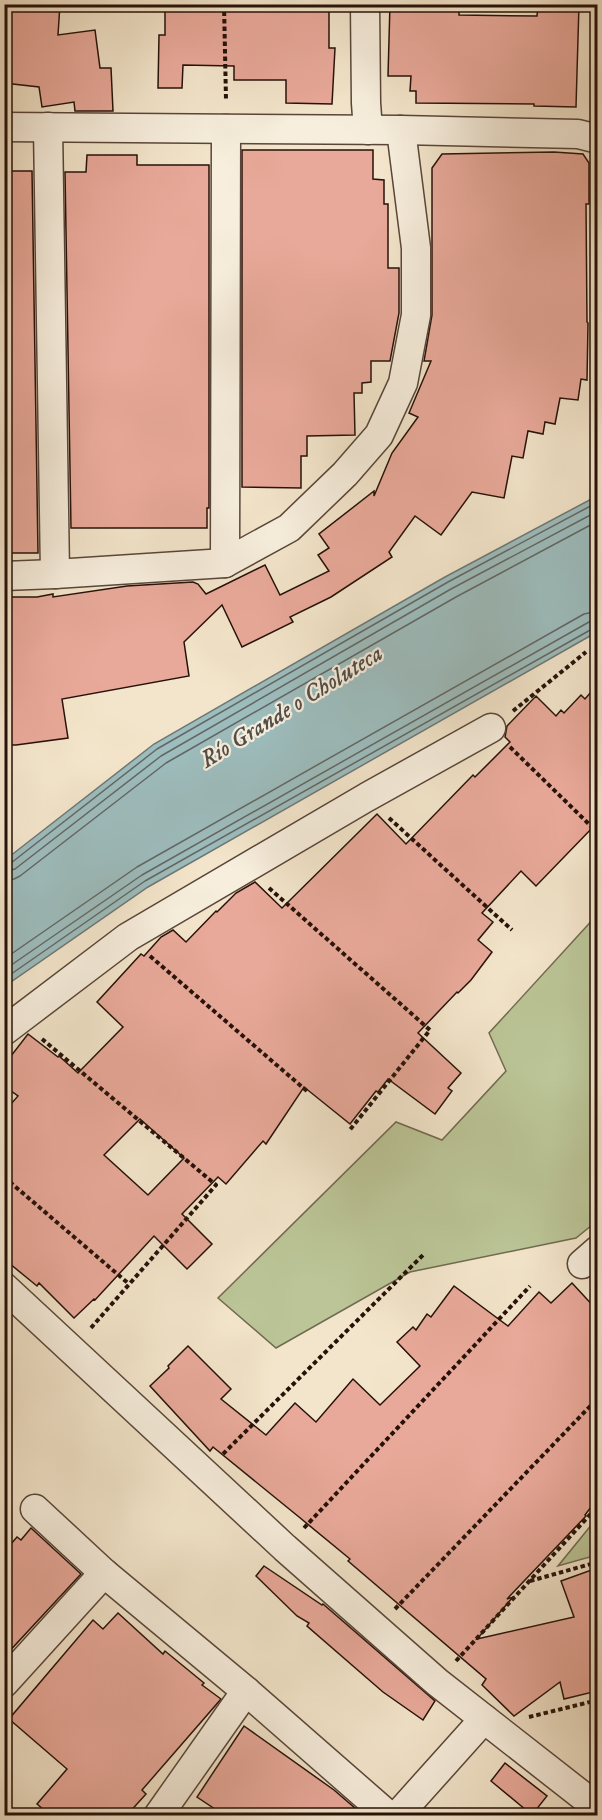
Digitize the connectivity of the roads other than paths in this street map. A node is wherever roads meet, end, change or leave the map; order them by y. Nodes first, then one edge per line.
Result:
1 (365, 4) edge
2 (4, 127) edge
3 (48, 127) junction
4 (226, 129) junction
5 (368, 130) junction
6 (401, 130) junction
7 (597, 140) edge
8 (225, 563) junction
9 (55, 574) junction
10 (4, 576) edge
11 (490, 728) road end
12 (12, 1025) edge
13 (4, 1287) edge
14 (36, 1509) dead end
15 (104, 1573) junction
16 (4, 1683) edge
17 (246, 1691) junction
18 (489, 1723) junction
19 (597, 1808) edge
20 (158, 1815) edge
21 (389, 1815) edge
22 (397, 1815) edge

1 - 5 street
2 - 3 street
3 - 4 street
3 - 9 street
4 - 5 street
4 - 8 street
5 - 6 street
6 - 7 street
6 - 8 street
8 - 9 street
9 - 10 street
11 - 12 street
13 - 18 street
14 - 15 street
15 - 16 street
15 - 17 street
17 - 20 street
17 - 21 street
18 - 19 street
18 - 22 street

